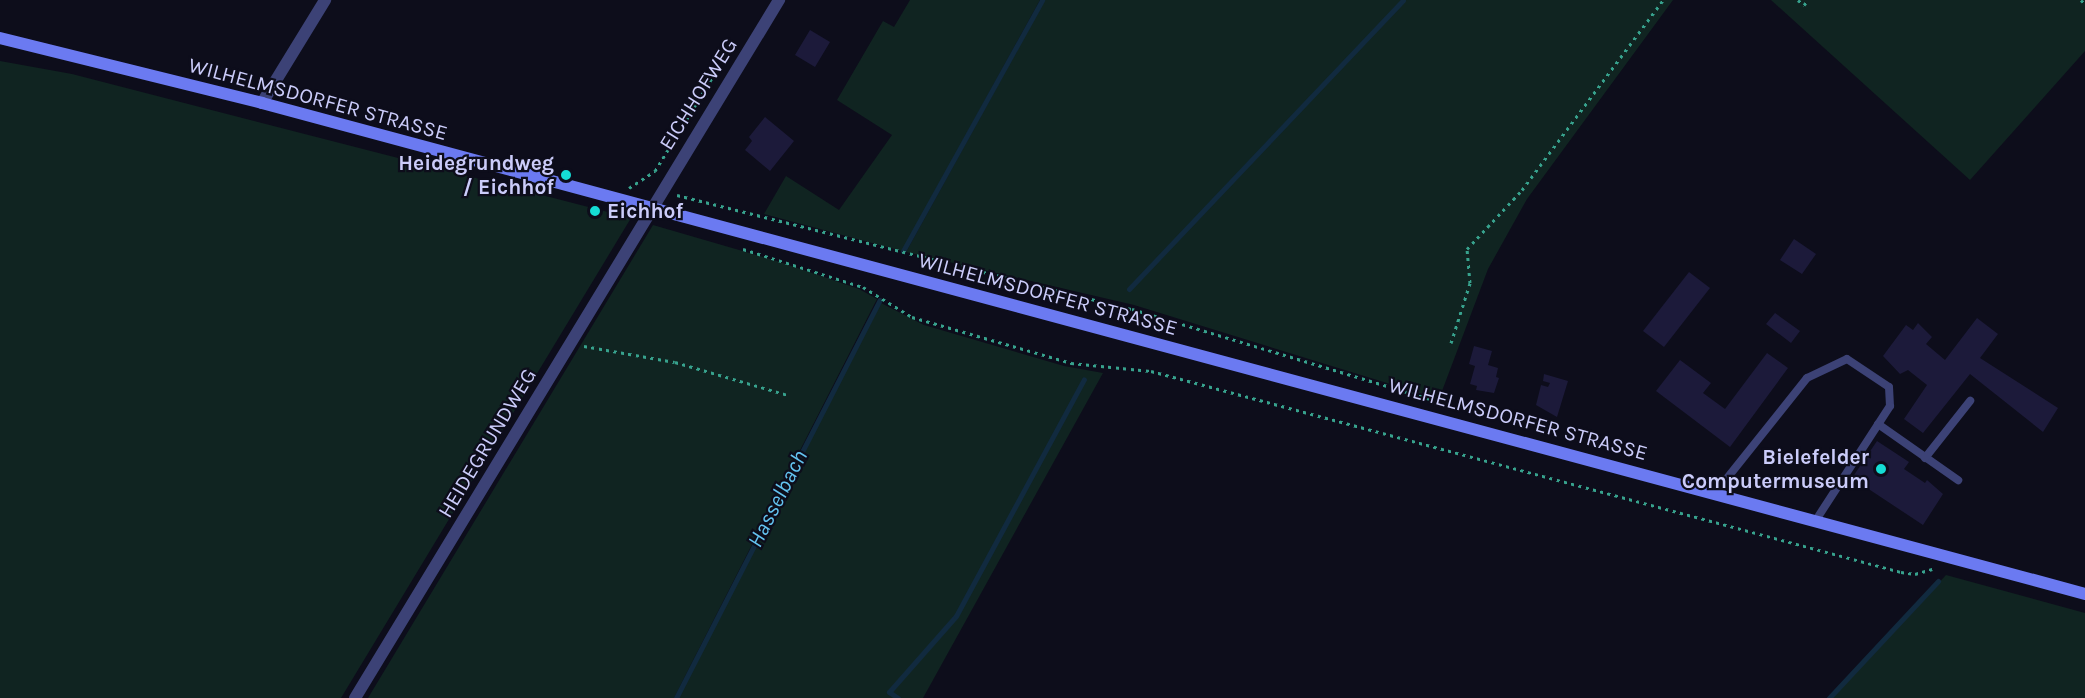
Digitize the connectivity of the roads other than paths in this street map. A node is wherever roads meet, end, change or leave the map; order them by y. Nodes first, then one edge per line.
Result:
1 (325, 0) edge
2 (779, 0) edge
3 (0, 38) edge
4 (262, 103) junction
5 (651, 208) junction
6 (1970, 401) dead end
7 (1878, 424) junction
8 (1925, 458) junction
9 (1958, 480) dead end
10 (1721, 494) junction
11 (1816, 520) junction
12 (2085, 594) edge
13 (355, 698) edge

1 - 4 street
2 - 5 street, EICHHOFWEG
3 - 4 street, WILHELMSDORFER STRASSE
4 - 5 street, WILHELMSDORFER STRASSE
5 - 10 street, WILHELMSDORFER STRASSE
5 - 13 street, HEIDEGRUNDWEG
6 - 8 lane
7 - 8 lane
7 - 10 lane
7 - 11 lane
8 - 9 lane
10 - 11 street, WILHELMSDORFER STRASSE
11 - 12 street, WILHELMSDORFER STRASSE

